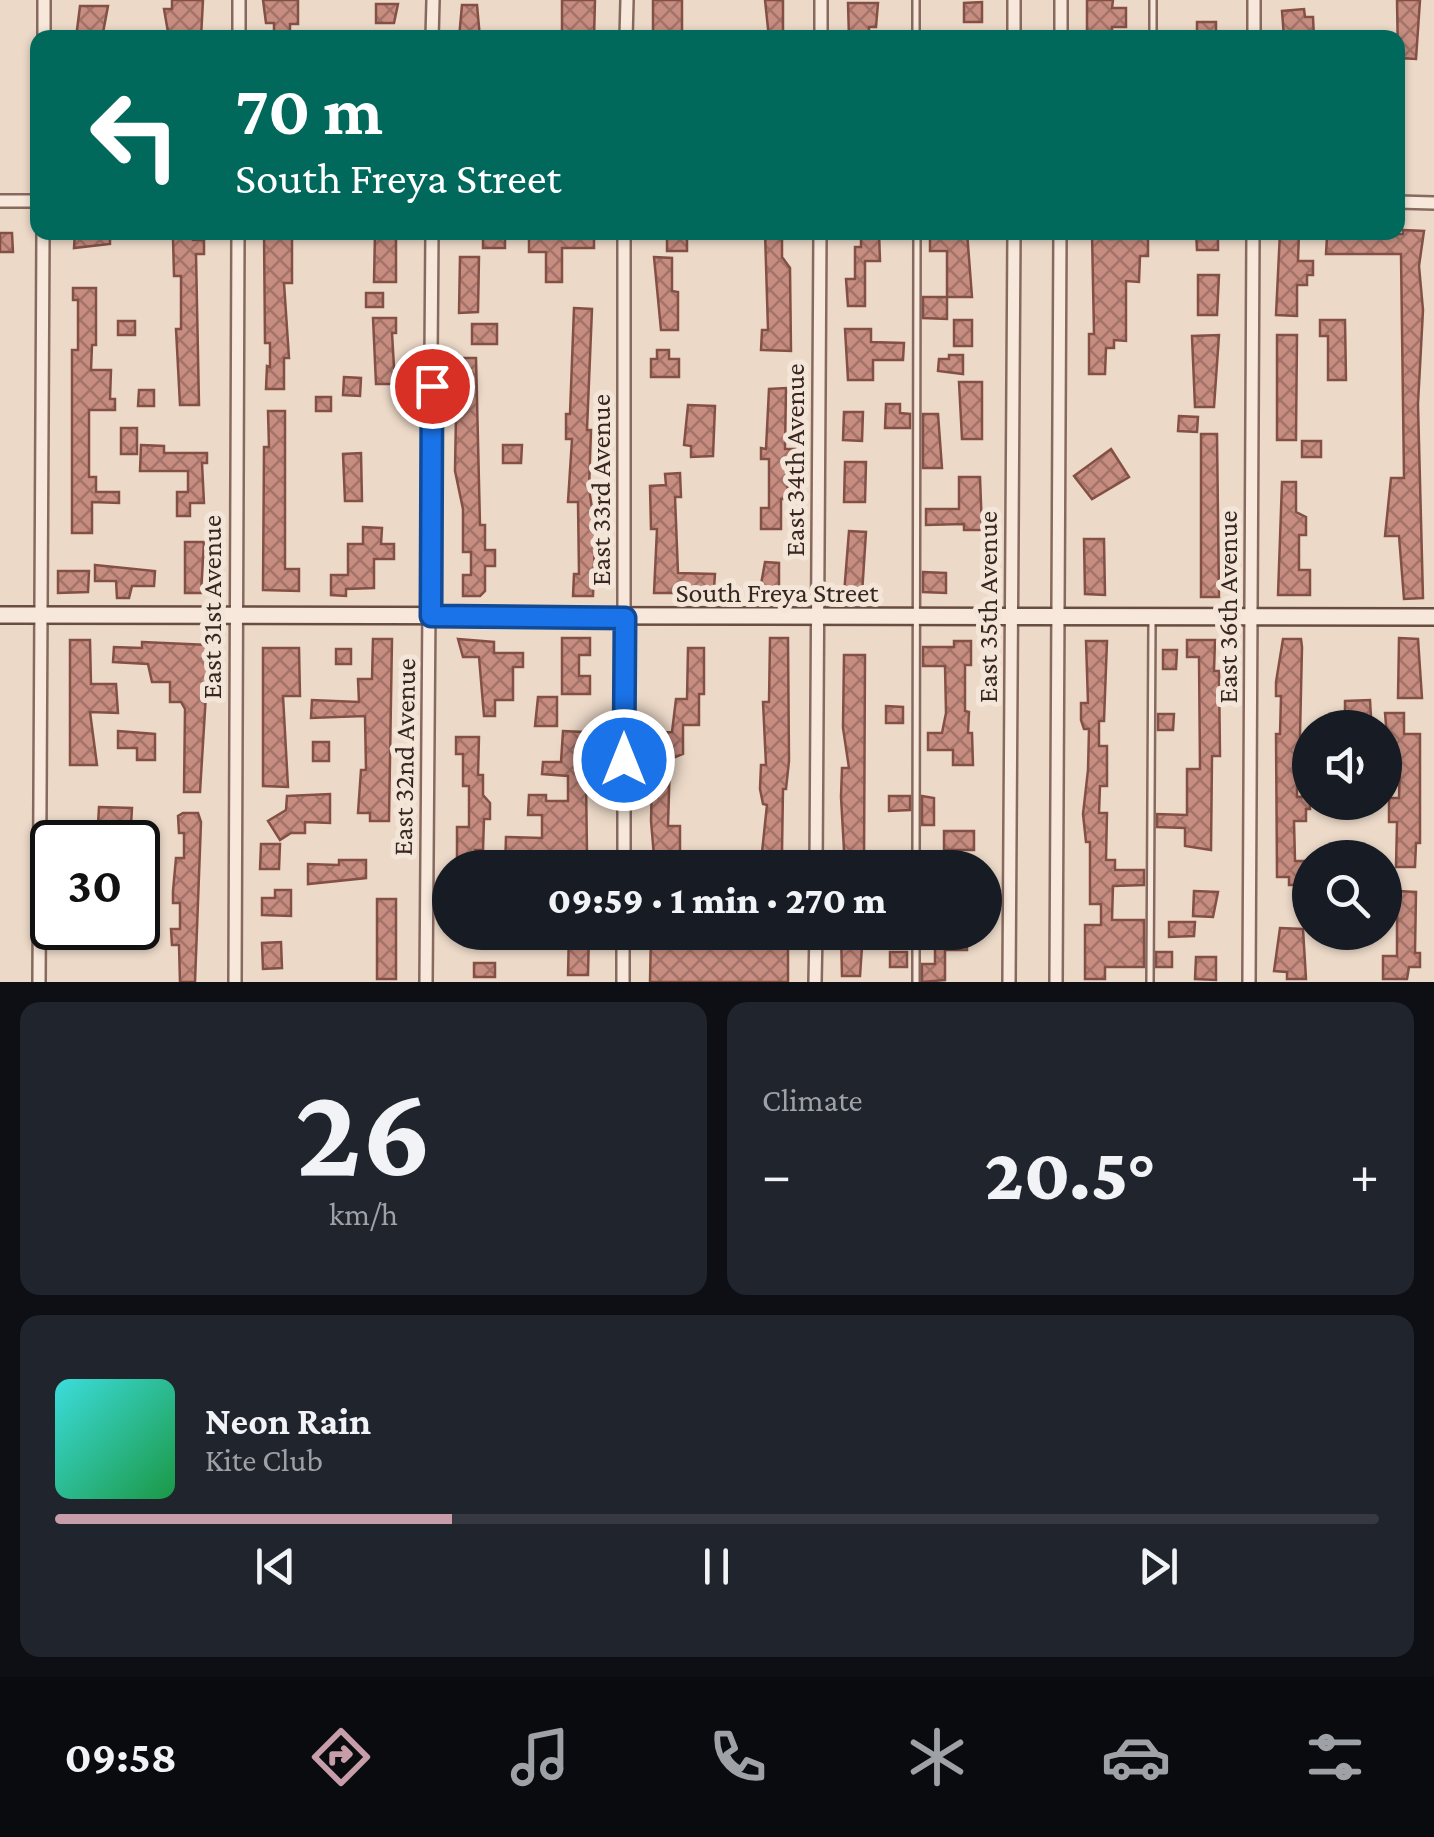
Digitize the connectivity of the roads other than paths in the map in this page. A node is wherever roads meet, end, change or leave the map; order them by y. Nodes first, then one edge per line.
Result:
1 (44, 0) edge
2 (239, 0) edge
3 (432, 0) edge
4 (627, 0) edge
5 (821, 0) edge
6 (916, 0) edge
7 (1014, 0) edge
8 (1061, 0) edge
9 (1153, 0) edge
10 (1254, 0) edge
11 (44, 30) edge
12 (238, 30) edge
13 (432, 30) edge
14 (626, 30) edge
15 (821, 30) edge
16 (916, 30) edge
17 (1014, 30) edge
18 (1061, 30) edge
19 (1153, 30) edge
20 (1254, 30) edge
21 (0, 201) edge
22 (30, 202) edge
23 (1405, 202) edge
24 (1434, 202) edge
25 (43, 240) edge
26 (238, 240) edge
27 (432, 240) edge
28 (624, 240) edge
29 (820, 240) edge
30 (917, 240) edge
31 (1014, 240) edge
32 (1060, 240) edge
33 (1253, 240) edge
34 (0, 615) edge
35 (43, 615) junction
36 (236, 616) junction
37 (431, 616) junction
38 (818, 616) junction
39 (918, 616) junction
40 (1012, 617) junction
41 (1058, 617) junction
42 (1434, 617) edge
43 (625, 618) junction
44 (1152, 618) junction
45 (1253, 619) junction
46 (624, 850) edge
47 (816, 850) edge
48 (916, 850) edge
49 (624, 950) edge
50 (816, 950) edge
51 (916, 950) edge
52 (39, 982) edge
53 (236, 982) edge
54 (426, 982) edge
55 (623, 982) edge
56 (815, 982) edge
57 (916, 982) edge
58 (1009, 982) edge
59 (1056, 982) edge
60 (1150, 982) edge
61 (1249, 982) edge

1 - 11 street
2 - 12 street
3 - 13 street
4 - 14 street
5 - 15 street
6 - 16 lane
7 - 17 street
8 - 18 street
9 - 19 lane
10 - 20 street
21 - 22 street
23 - 24 street
25 - 35 street
26 - 36 street, East 31st Avenue
27 - 37 street, East 32nd Avenue
28 - 43 street, East 33rd Avenue
29 - 38 street, East 34th Avenue
30 - 39 lane
31 - 40 street, East 35th Avenue
32 - 41 street
33 - 45 street, East 36th Avenue
34 - 35 main road, South Freya Street
35 - 36 main road, South Freya Street
35 - 52 street
36 - 37 main road, South Freya Street
36 - 53 street, East 31st Avenue
37 - 43 main road, South Freya Street
37 - 54 street, East 32nd Avenue
38 - 39 main road, South Freya Street
38 - 43 main road, South Freya Street
38 - 47 street, East 34th Avenue
39 - 40 main road, South Freya Street
39 - 48 lane
40 - 41 main road, South Freya Street
40 - 58 street, East 35th Avenue
41 - 44 main road, South Freya Street
41 - 59 street
42 - 45 main road, South Freya Street
43 - 46 street, East 33rd Avenue
44 - 45 main road, South Freya Street
44 - 60 lane
45 - 61 street, East 36th Avenue
49 - 55 street
50 - 56 street
51 - 57 lane

